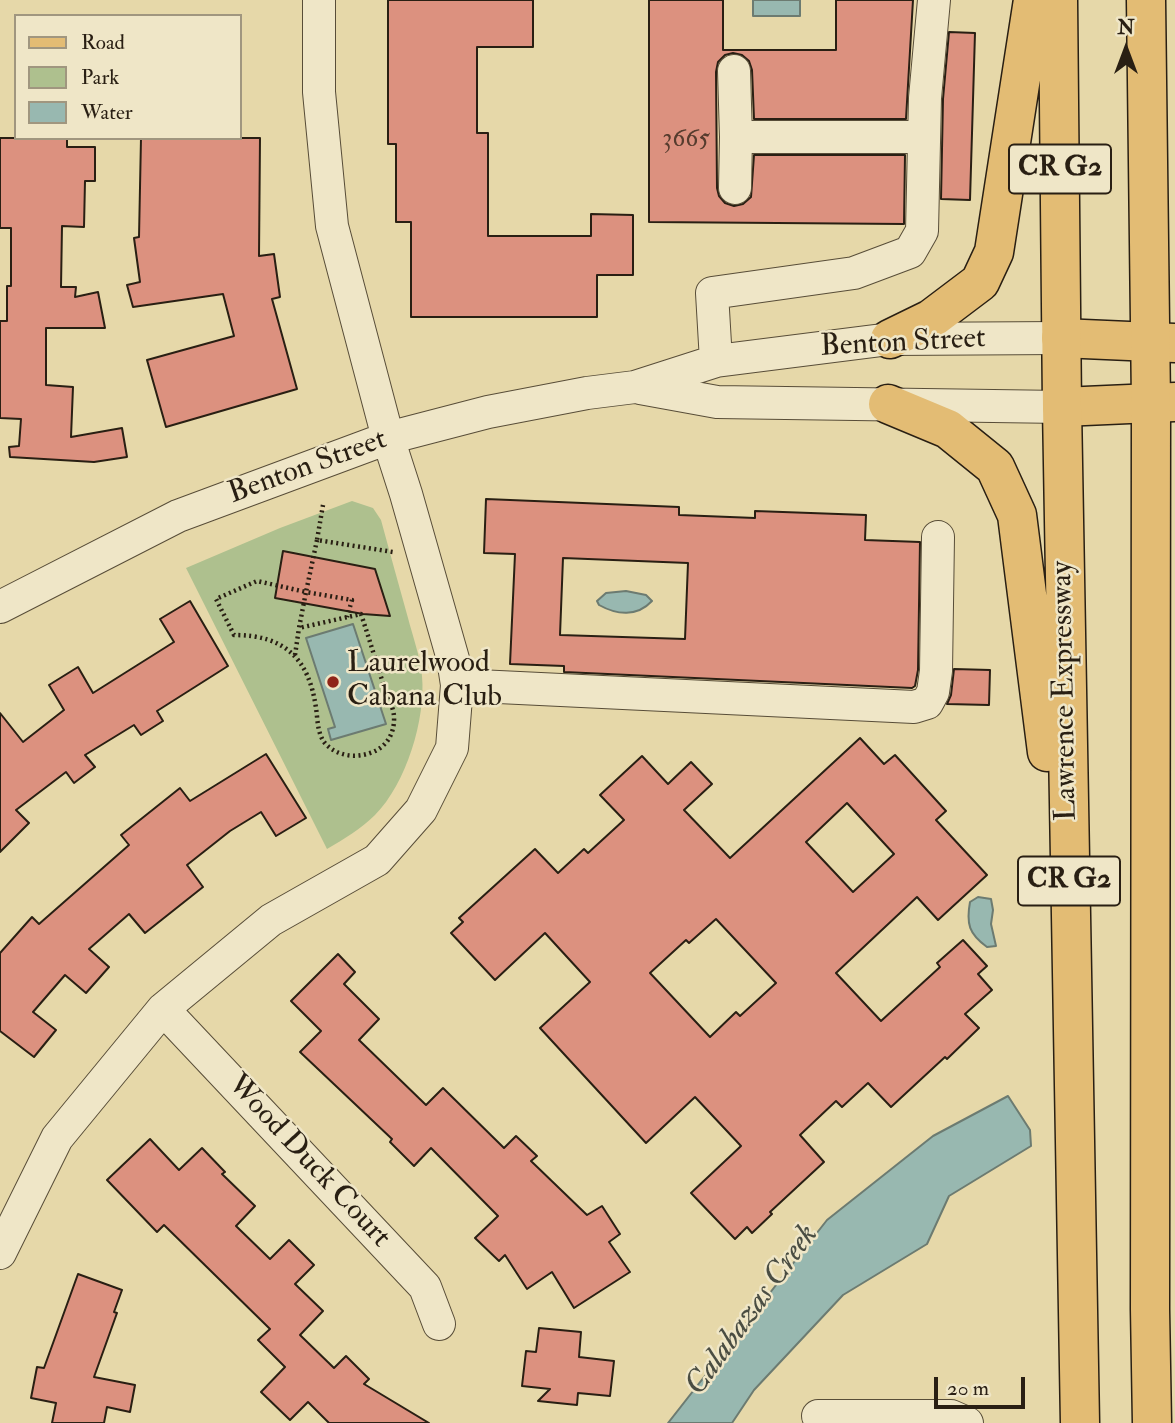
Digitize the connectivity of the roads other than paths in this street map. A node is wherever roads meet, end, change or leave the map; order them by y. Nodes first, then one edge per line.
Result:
1 (319, 0) edge
2 (934, 0) edge
3 (1033, 0) edge
4 (1058, 0) edge
5 (1146, 0) edge
6 (734, 71) dead end
7 (736, 137) junction
8 (924, 137) junction
9 (735, 188) dead end
10 (1061, 338) junction
11 (890, 339) junction
12 (1163, 343) edge
13 (716, 361) junction
14 (635, 387) junction
15 (1163, 402) edge
16 (888, 404) junction
17 (1062, 407) junction
18 (388, 438) junction
19 (938, 537) dead end
20 (1, 604) edge
21 (457, 685) junction
22 (1175, 828) edge
23 (1070, 929) junction
24 (1152, 952) junction
25 (163, 1009) junction
26 (0, 1253) edge
27 (1163, 1310) edge
28 (439, 1324) dead end
29 (818, 1416) dead end
30 (967, 1423) edge
31 (1080, 1423) edge
32 (1153, 1423) edge

1 - 18 street
2 - 8 street
3 - 11 main road
4 - 10 main road, Lawrence Expressway / CR G2
5 - 12 main road, CR G2
6 - 7 street
7 - 8 street
7 - 9 street
8 - 13 street
10 - 11 street, Benton Street
10 - 12 main road, Benton Street
10 - 17 main road, Lawrence Expressway / CR G2
11 - 13 street, Benton Street
12 - 15 main road, CR G2
13 - 14 street, Benton Street
14 - 16 street, Benton Street
14 - 18 street, Benton Street
15 - 17 main road, Benton Street
15 - 24 main road, CR G2
16 - 17 street, Benton Street
16 - 23 main road
17 - 23 main road, Lawrence Expressway / CR G2
18 - 20 street, Benton Street
18 - 21 street
19 - 21 street
21 - 25 street
22 - 24 main road
23 - 31 main road, Lawrence Expressway / CR G2
24 - 27 main road, CR G2
25 - 26 street
25 - 28 street, Wood Duck Court
27 - 32 main road, CR G2
29 - 30 street

